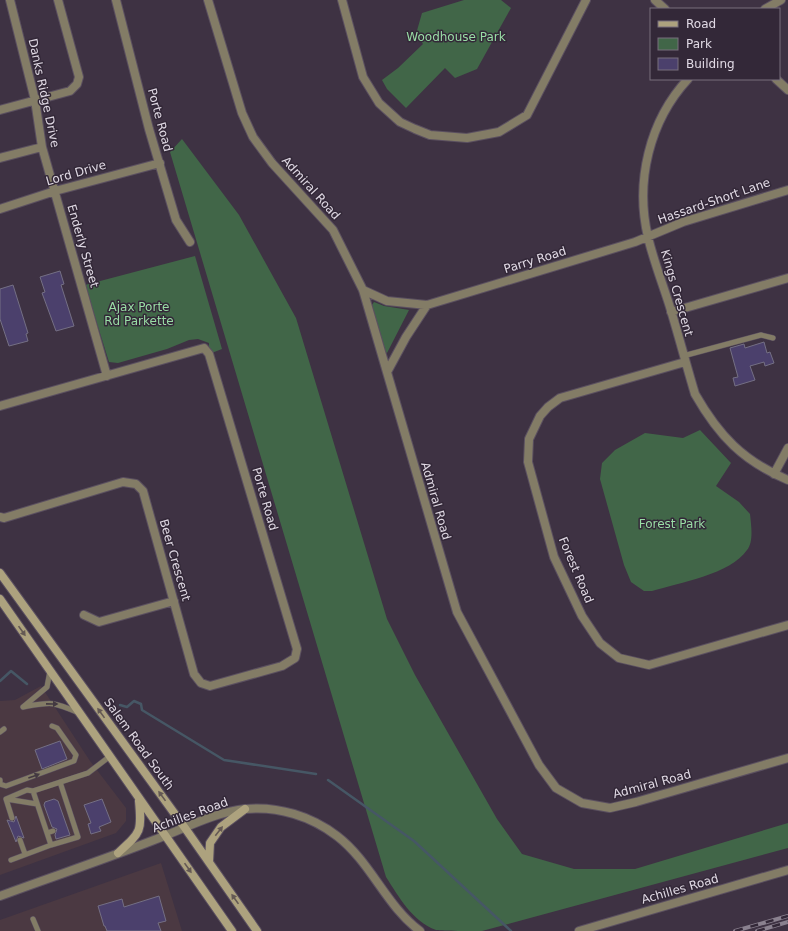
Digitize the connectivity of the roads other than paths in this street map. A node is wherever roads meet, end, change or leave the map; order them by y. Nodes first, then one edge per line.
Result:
1 (10, 0) edge
2 (58, 0) edge
3 (116, 0) edge
4 (208, 0) edge
5 (342, 0) edge
6 (586, 0) edge
7 (655, 0) edge
8 (781, 0) edge
9 (664, 8) edge
10 (767, 8) edge
11 (687, 80) edge
12 (777, 80) edge
13 (788, 90) edge
14 (35, 100) junction
15 (0, 110) edge
16 (42, 146) junction
17 (0, 158) edge
18 (160, 163) junction
19 (788, 190) edge
20 (55, 192) junction
21 (0, 209) edge
22 (648, 237) junction
23 (190, 242) dead end
24 (788, 278) edge
25 (363, 290) junction
26 (427, 305) junction
27 (671, 312) junction
28 (773, 338) dead end
29 (684, 359) junction
30 (387, 372) junction
31 (107, 376) junction
32 (0, 406) edge
33 (788, 448) edge
34 (774, 474) junction
35 (788, 480) edge
36 (0, 517) edge
37 (0, 573) edge
38 (0, 599) edge
39 (174, 601) junction
40 (84, 616) dead end
41 (788, 625) edge
42 (295, 658) joint
43 (50, 671) junction
44 (79, 713) junction
45 (52, 726) dead end
46 (109, 757) junction
47 (788, 758) edge
48 (0, 780) edge
49 (60, 782) junction
50 (33, 792) junction
51 (6, 799) junction
52 (139, 800) junction
53 (37, 804) junction
54 (68, 806) junction
55 (61, 809) dead end
56 (245, 809) junction
57 (12, 818) dead end
58 (73, 824) junction
59 (67, 826) dead end
60 (185, 828) junction
61 (53, 831) dead end
62 (47, 833) junction
63 (165, 836) junction
64 (20, 840) dead end
65 (51, 845) junction
66 (118, 853) junction
67 (25, 854) junction
68 (11, 860) dead end
69 (209, 862) junction
70 (788, 870) edge
71 (0, 896) edge
72 (34, 919) dead end
73 (38, 931) edge
74 (232, 931) edge
75 (257, 931) edge
76 (420, 931) edge
77 (580, 931) edge

1 - 14 street, Danks Ridge Drive
2 - 14 street
3 - 18 street, Porte Road
4 - 25 street, Admiral Road
5 - 6 street
7 - 9 street
8 - 10 street
11 - 22 street, Kings Crescent
12 - 13 street
14 - 15 street
14 - 16 street, Danks Ridge Drive
16 - 17 street
16 - 20 street, Danks Ridge Drive
18 - 20 street, Lord Drive
18 - 23 street, Porte Road
19 - 22 street, Hassard-Short Lane
20 - 21 street, Lord Drive
20 - 31 street, Enderly Street
22 - 26 street, Parry Road
22 - 27 street, Kings Crescent
24 - 27 street
25 - 26 street, Parry Road
25 - 30 street, Admiral Road
26 - 30 street
27 - 29 street, Kings Crescent
28 - 29 lane
29 - 34 street, Kings Crescent
29 - 41 street, Forest Road
30 - 47 street, Admiral Road
31 - 32 street
31 - 42 street, Porte Road
33 - 34 street
34 - 35 street, Kings Crescent
36 - 39 street, Beer Crescent
60 -> 37 main road, Salem Road South
38 -> 43 main road
39 - 40 street
39 - 42 street, Beer Crescent
43 - 44 main road
43 -> 44 lane
44 - 46 main road
48 -> 45 lane
46 - 49 lane
46 - 52 main road
49 - 50 lane
49 - 54 lane
50 - 51 lane
50 - 53 lane
51 - 53 lane
51 - 57 lane
52 - 63 main road
52 - 66 main road
53 - 62 lane
54 - 55 lane
54 - 58 lane
56 - 60 street, Achilles Road
69 -> 56 main road
56 - 76 street, Achilles Road
58 - 59 lane
58 - 65 lane
60 - 63 street, Achilles Road
60 - 69 main road, Salem Road South
61 - 62 lane
62 - 65 lane
63 - 66 street, Achilles Road
63 -> 74 main road
64 - 67 lane
65 - 67 lane
66 - 71 street, Achilles Road
67 - 68 lane
75 -> 69 main road, Salem Road South
70 - 77 street, Achilles Road
72 - 73 lane

